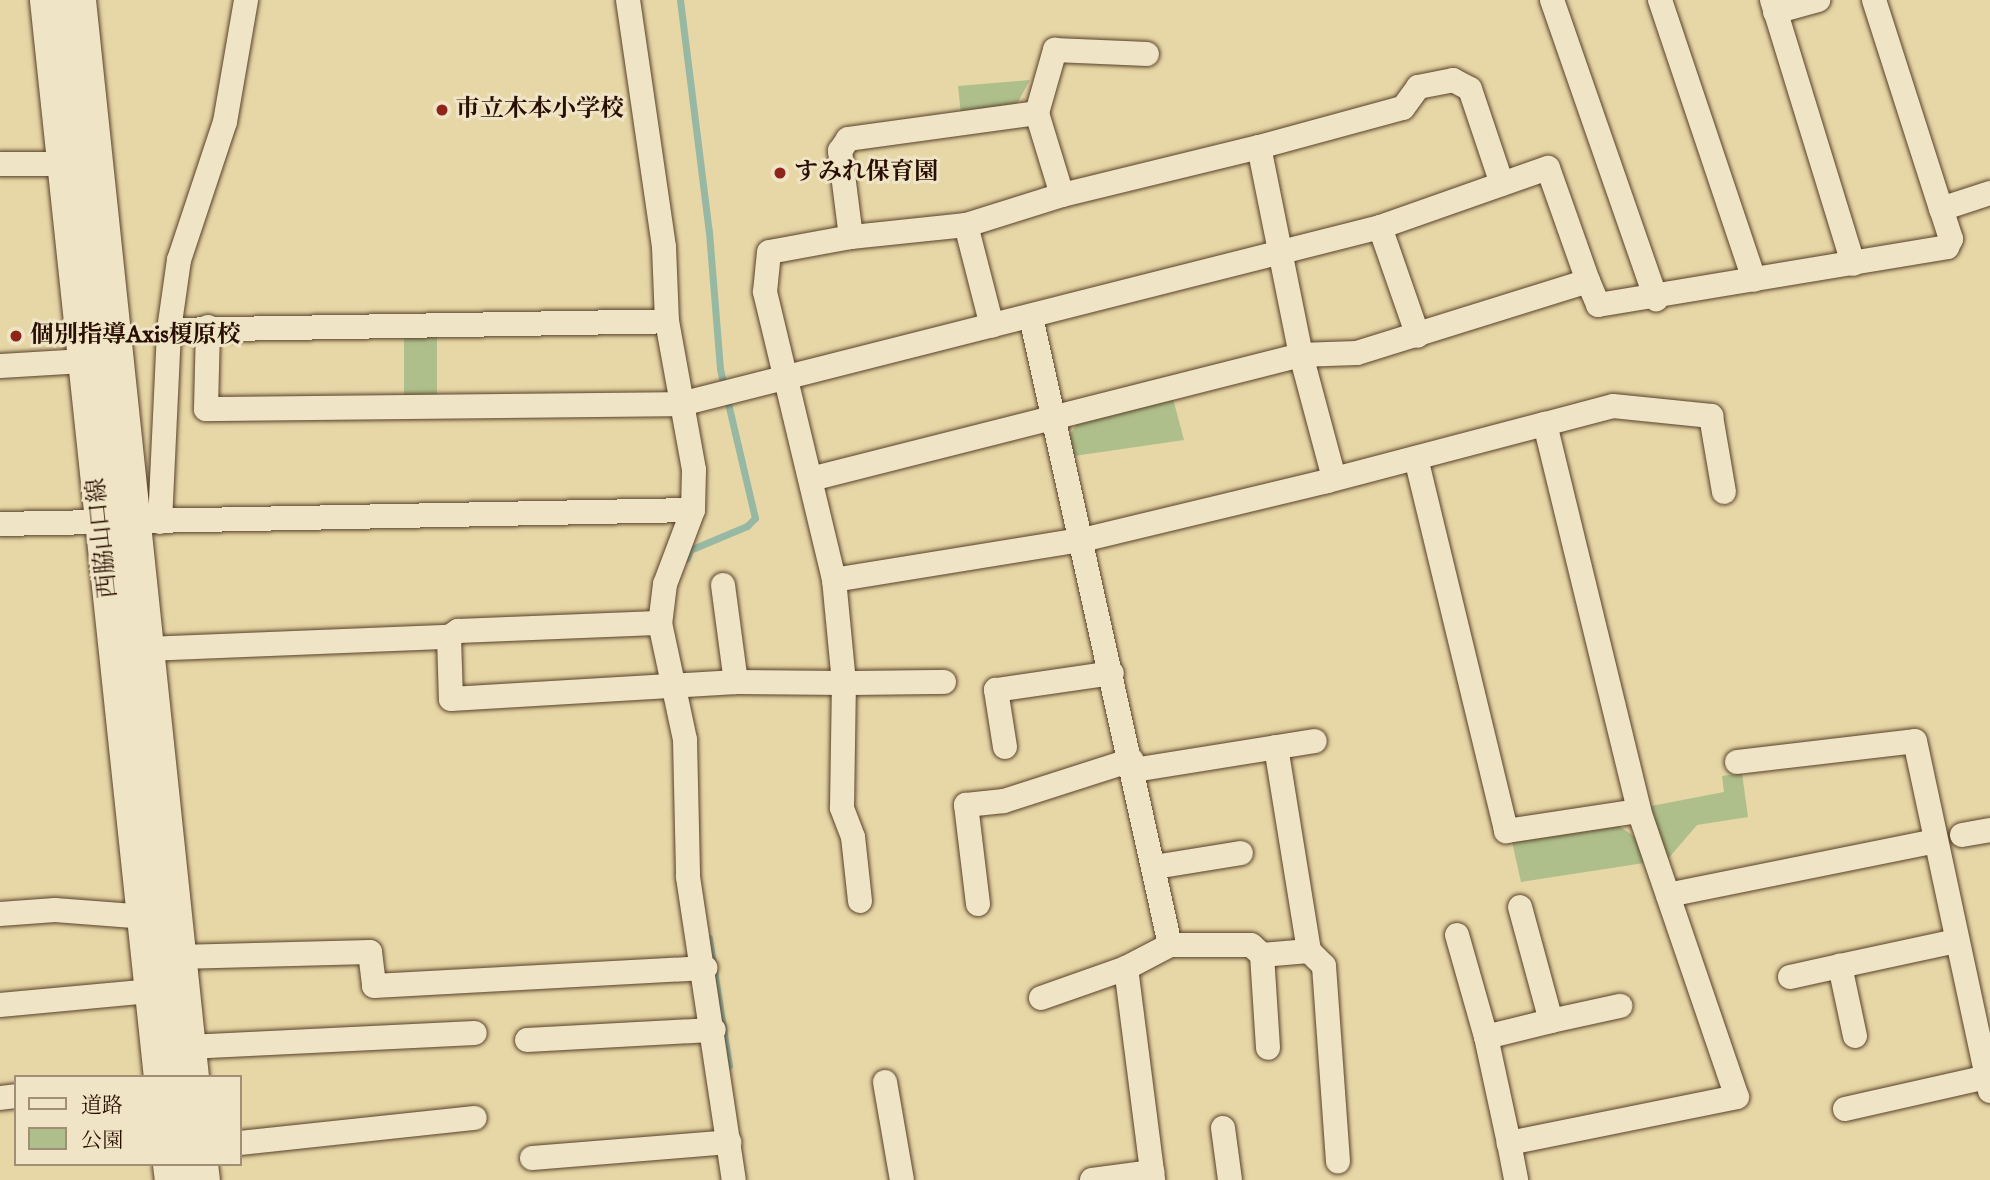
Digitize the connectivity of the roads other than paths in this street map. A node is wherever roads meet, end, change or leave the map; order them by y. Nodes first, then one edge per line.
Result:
1 (47, 0) edge
2 (78, 0) edge
3 (246, 0) edge
4 (628, 0) edge
5 (1552, 0) edge
6 (1661, 0) edge
7 (1818, 0) edge
8 (1874, 0) edge
9 (1774, 6) edge
10 (1147, 54) dead end
11 (1037, 113) junction
12 (1259, 147) junction
13 (0, 164) edge
14 (65, 164) junction
15 (1502, 184) junction
16 (1990, 193) edge
17 (1062, 195) junction
18 (1941, 209) junction
19 (965, 225) junction
20 (1380, 227) junction
21 (851, 237) junction
22 (1280, 256) junction
23 (1853, 264) junction
24 (1754, 280) junction
25 (1588, 281) junction
26 (1656, 299) junction
27 (1031, 317) junction
28 (667, 321) junction
29 (992, 326) junction
30 (208, 327) junction
31 (169, 330) junction
32 (1418, 336) junction
33 (1301, 355) junction
34 (101, 360) junction
35 (0, 366) edge
36 (786, 377) junction
37 (681, 404) junction
38 (1055, 415) junction
39 (1545, 424) junction
40 (1416, 458) junction
41 (1334, 478) junction
42 (811, 479) junction
43 (1724, 492) dead end
44 (693, 510) junction
45 (131, 522) junction
46 (0, 524) edge
47 (1082, 540) junction
48 (834, 580) junction
49 (723, 585) dead end
50 (660, 623) junction
51 (449, 638) junction
52 (146, 649) junction
53 (1112, 673) junction
54 (736, 682) junction
55 (944, 682) dead end
56 (844, 683) junction
57 (682, 687) junction
58 (1315, 741) dead end
59 (1005, 747) dead end
60 (1276, 747) junction
61 (1737, 762) dead end
62 (1133, 765) junction
63 (1639, 811) junction
64 (1990, 830) edge
65 (1962, 835) dead end
66 (1935, 841) junction
67 (1241, 853) dead end
68 (1155, 867) junction
69 (1668, 895) junction
70 (860, 901) dead end
71 (978, 904) dead end
72 (1520, 907) dead end
73 (0, 914) edge
74 (159, 918) junction
75 (1457, 935) dead end
76 (1957, 941) junction
77 (1170, 945) junction
78 (1308, 951) junction
79 (1262, 955) junction
80 (178, 957) junction
81 (1840, 967) junction
82 (706, 968) junction
83 (1126, 968) junction
84 (1790, 977) dead end
85 (152, 991) junction
86 (1041, 998) dead end
87 (0, 1004) edge
88 (1620, 1006) dead end
89 (1551, 1021) junction
90 (714, 1030) junction
91 (475, 1033) dead end
92 (1855, 1036) dead end
93 (1486, 1037) junction
94 (527, 1040) dead end
95 (1268, 1048) dead end
96 (189, 1062) edge
97 (161, 1075) edge
98 (885, 1082) dead end
99 (1988, 1084) edge
100 (1845, 1109) dead end
101 (475, 1118) dead end
102 (1223, 1128) dead end
103 (729, 1142) junction
104 (242, 1143) edge
105 (1509, 1143) junction
106 (531, 1158) dead end
107 (1338, 1161) dead end
108 (1153, 1176) edge
109 (734, 1180) edge
110 (902, 1180) edge
111 (1092, 1180) edge
112 (1230, 1180) edge
113 (1516, 1180) edge

1 - 14 street, 西脇山口線
2 - 34 street, 西脇山口線
3 - 31 street
4 - 28 street
5 - 26 street
6 - 24 street
7 - 9 street
8 - 18 street
9 - 23 street
10 - 11 street
11 - 17 street
11 - 21 street
12 - 15 street
12 - 17 street
12 - 22 street
13 - 14 street
14 - 34 street, 西脇山口線
15 - 20 street
15 - 25 street
16 - 18 street
17 - 19 street
18 - 23 street
19 - 21 street
19 - 29 street
20 - 22 street
20 - 32 street
21 - 36 street
22 - 27 street
22 - 33 street
23 - 24 street
24 - 26 street
25 - 26 street
25 - 32 street
27 - 29 street
27 - 38 street
28 - 30 street
28 - 37 street
29 - 36 street
30 - 31 street
30 - 37 street
31 - 45 street
32 - 33 street
33 - 38 street
33 - 41 street
34 - 35 street
34 - 45 street, 西脇山口線
36 - 37 street
36 - 42 street
37 - 44 street
38 - 42 street
38 - 47 street
39 - 40 street
39 - 43 street
39 - 63 street
40 - 41 street
40 - 63 street
41 - 47 street
42 - 48 street
44 - 45 street
44 - 50 street
45 - 46 street
45 - 52 street, 西脇山口線
45 - 74 street, 西脇山口線
47 - 48 street
47 - 53 street
48 - 56 street
49 - 54 street
50 - 51 street
50 - 57 street
51 - 52 street
51 - 57 street
52 - 74 street, 西脇山口線
53 - 59 street
53 - 62 street
54 - 56 street
54 - 57 street
55 - 56 street
56 - 70 street
57 - 82 street
58 - 60 street
60 - 62 street
60 - 78 street
61 - 66 street
62 - 68 street
62 - 71 street
63 - 69 street
64 - 65 street
66 - 69 street
66 - 76 street
67 - 68 street
68 - 77 street
69 - 105 street
72 - 89 street
73 - 74 street
74 - 80 street, 西脇山口線
74 - 85 street, 西脇山口線
75 - 93 street
76 - 81 street
76 - 99 street
77 - 79 street
77 - 83 street
78 - 79 street
78 - 107 street
79 - 95 street
80 - 82 street
80 - 96 street, 西脇山口線
81 - 84 street
81 - 92 street
82 - 90 street
83 - 86 street
83 - 108 street
85 - 87 street
85 - 97 street, 西脇山口線
88 - 89 street
89 - 93 street
90 - 94 street
90 - 103 street
91 - 96 street
93 - 105 street
98 - 110 street
99 - 100 street
101 - 104 street
102 - 112 street
103 - 106 street
103 - 109 street
105 - 113 street
108 - 111 street

